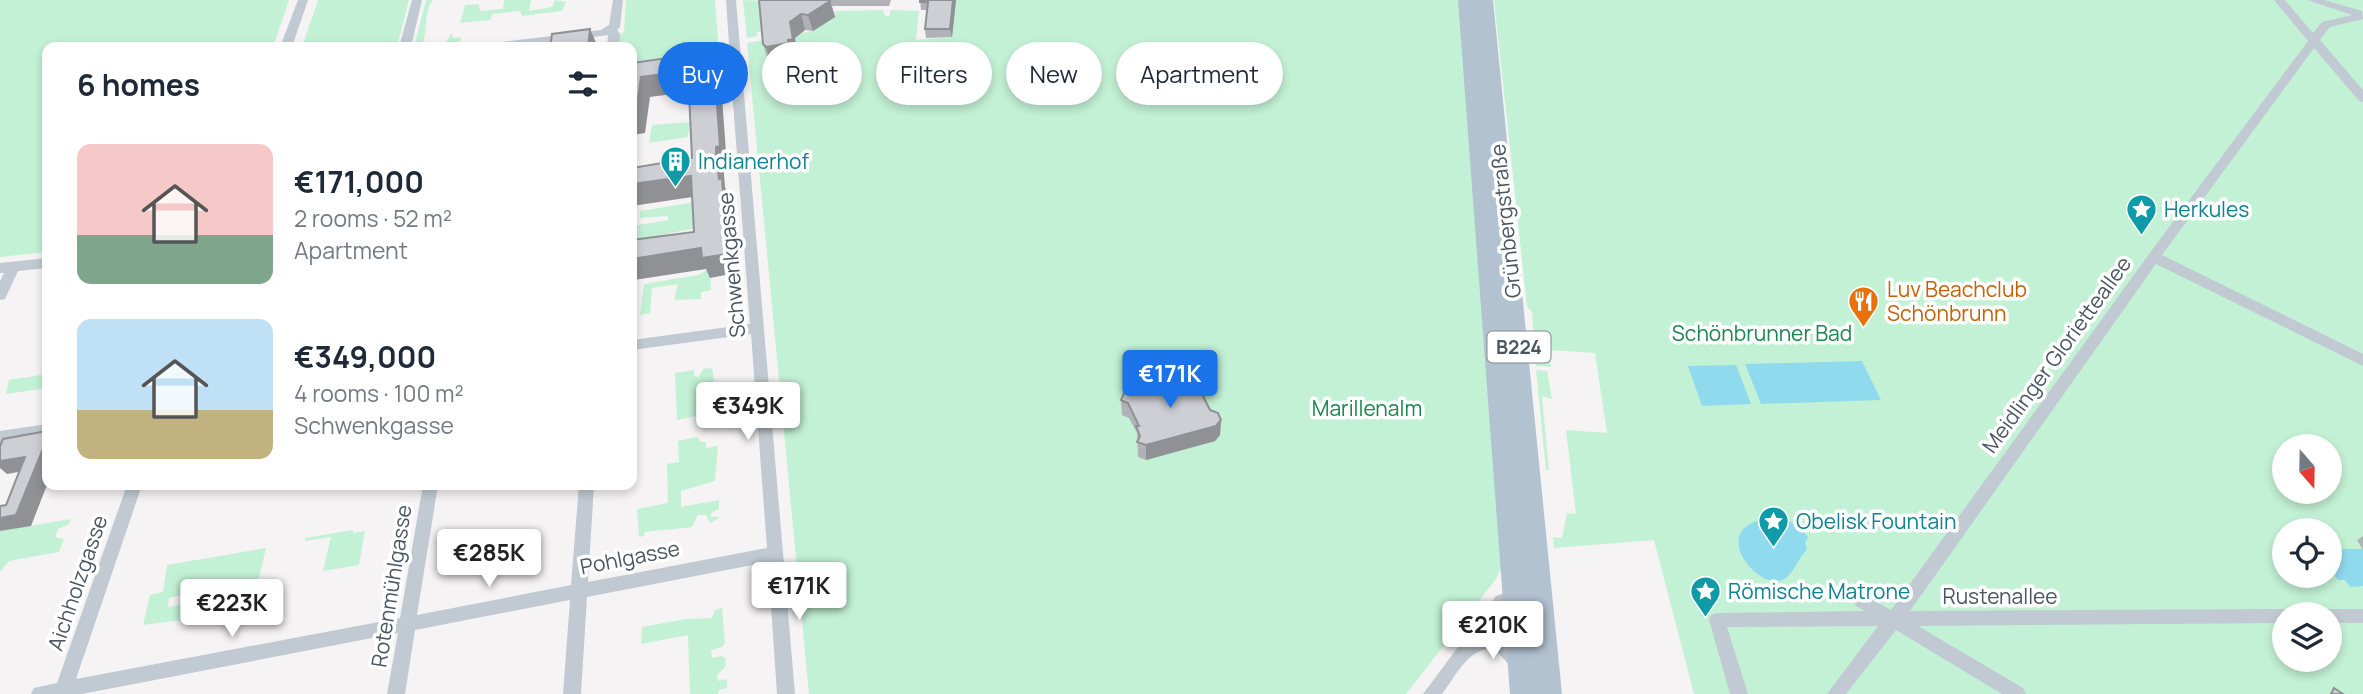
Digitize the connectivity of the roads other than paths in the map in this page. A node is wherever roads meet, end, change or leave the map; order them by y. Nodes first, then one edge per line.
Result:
1 (303, 0) edge
2 (417, 0) edge
3 (618, 0) edge
4 (731, 0) edge
5 (1467, 0) edge
6 (1484, 0) edge
7 (2279, 0) edge
8 (2312, 0) edge
9 (2336, 4) edge
10 (2363, 15) edge
11 (611, 30) junction
12 (2313, 41) junction
13 (288, 42) edge
14 (406, 42) edge
15 (528, 42) edge
16 (613, 42) edge
17 (734, 42) edge
18 (2363, 98) edge
19 (740, 105) edge
20 (2154, 257) junction
21 (42, 264) edge
22 (7, 267) edge
23 (0, 295) edge
24 (758, 328) junction
25 (637, 344) edge
26 (2363, 360) edge
27 (42, 431) edge
28 (0, 437) edge
29 (132, 490) edge
30 (429, 490) edge
31 (586, 490) edge
32 (774, 554) junction
33 (578, 591) junction
34 (1516, 596) junction
35 (1862, 601) dead end
36 (2272, 616) edge
37 (2342, 616) edge
38 (2363, 616) edge
39 (1894, 619) junction
40 (408, 624) junction
41 (1464, 651) junction
42 (1523, 671) junction
43 (63, 692) edge
44 (40, 694) edge
45 (396, 694) edge
46 (572, 694) edge
47 (786, 694) edge
48 (1432, 694) edge
49 (1524, 694) edge
50 (1548, 694) edge
51 (1739, 694) edge
52 (1836, 694) edge
53 (2017, 694) edge

1 - 13 street
2 - 14 street
3 - 11 street
4 - 17 street, Schwenkgasse
5 - 34 main road, Grünbergstraße / B224
6 - 50 main road, Grünbergstraße / B224
7 - 12 street
8 - 9 street
9 - 10 street
10 - 12 street, Meidlinger Glorietteallee
11 - 15 street
11 - 16 street
12 - 18 street
12 - 20 street, Meidlinger Glorietteallee
19 - 24 street, Schwenkgasse
20 - 26 street
20 - 39 street, Meidlinger Glorietteallee
21 - 22 street
22 - 23 street
24 - 25 street
24 - 32 street, Schwenkgasse
27 - 28 street
29 - 43 street, Aichholzgasse
30 - 40 street, Rotenmühlgasse
31 - 33 street
32 - 33 street, Pohlgasse
32 - 47 street, Schwenkgasse
33 - 40 street, Pohlgasse
33 - 46 street
34 - 41 street
34 - 42 main road, Grünbergstraße / B224
35 - 39 street
36 - 39 street, Rustenallee
37 - 38 street
39 - 51 street, Rustenallee
39 - 52 street, Meidlinger Glorietteallee
39 - 53 street
40 - 43 street, Pohlgasse
40 - 45 street, Rotenmühlgasse
41 - 42 street
41 - 48 street
42 - 49 main road, Grünbergstraße / B224
43 - 44 street, Pohlgasse

